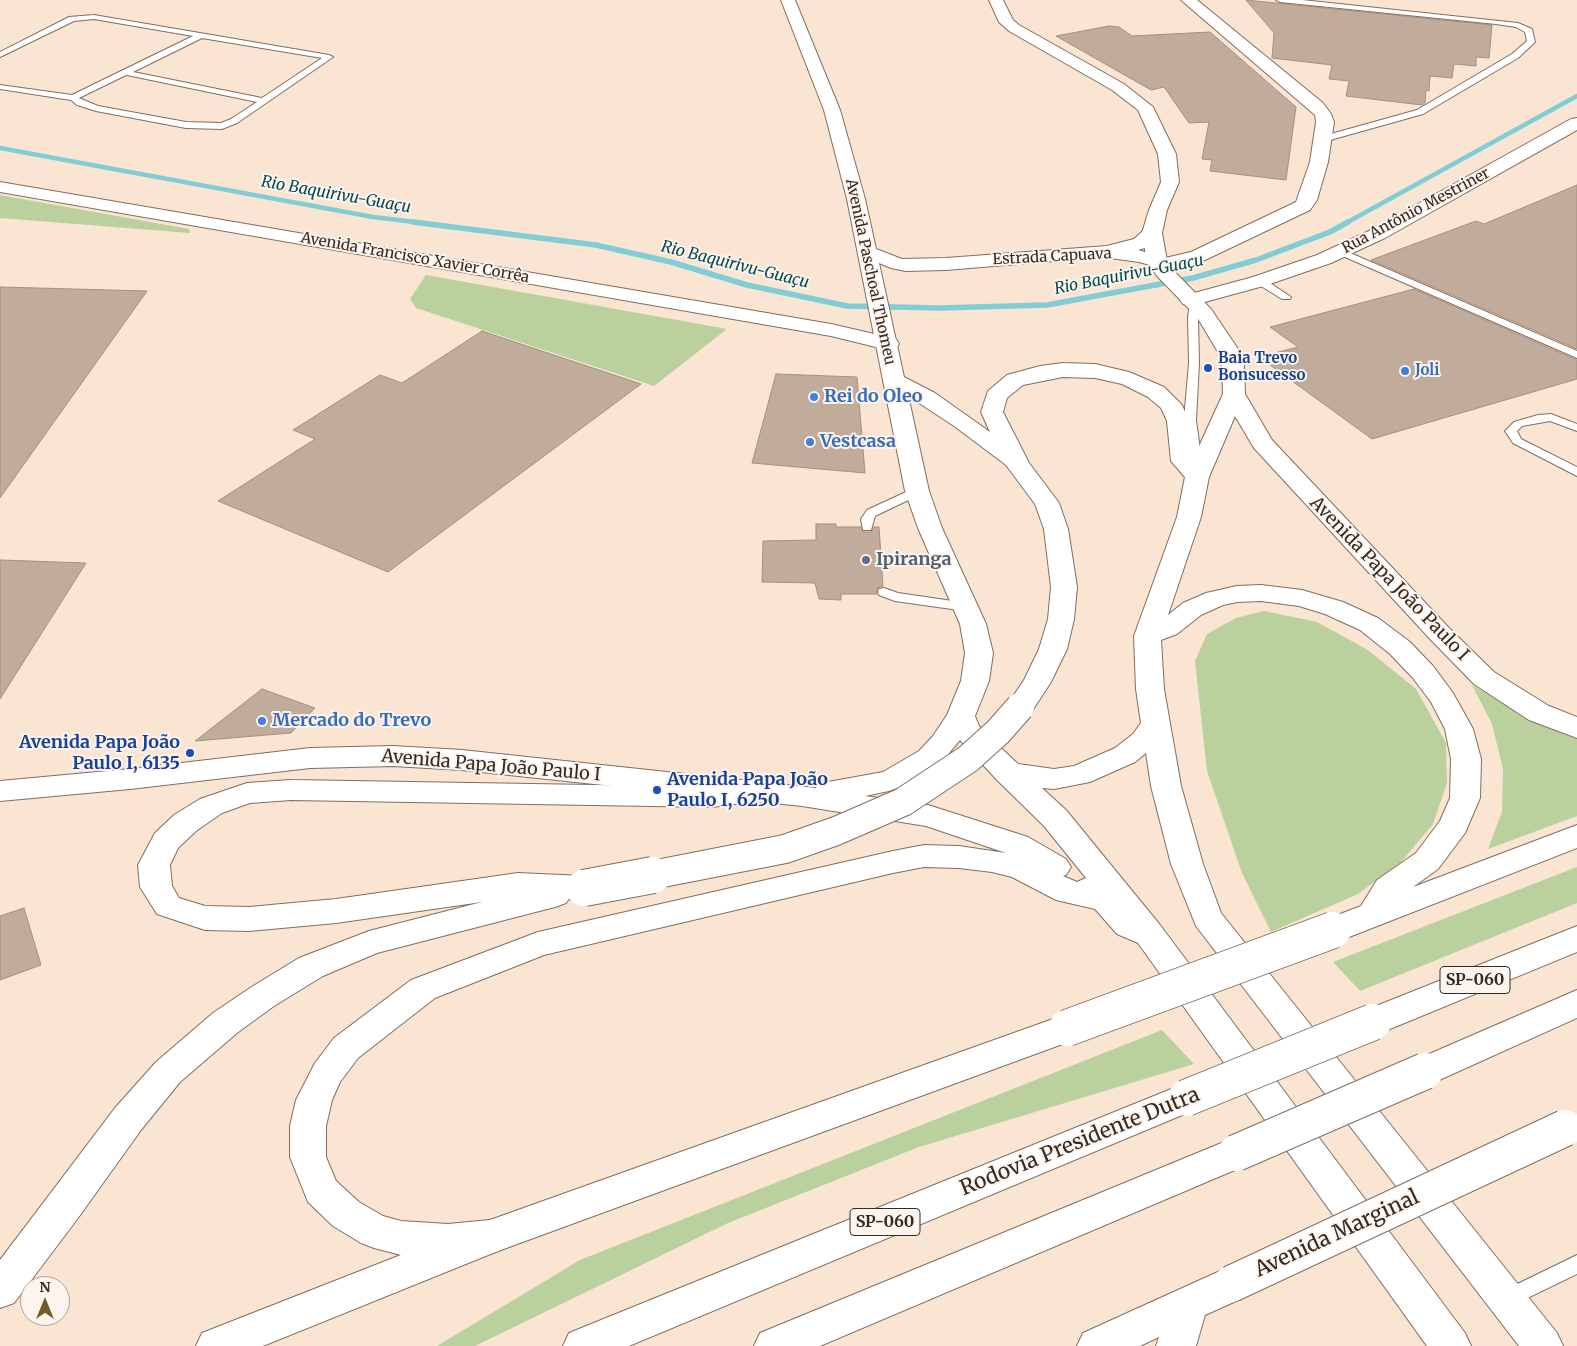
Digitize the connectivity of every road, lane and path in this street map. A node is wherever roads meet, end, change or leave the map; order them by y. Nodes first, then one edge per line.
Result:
1 (788, 0) edge
2 (996, 0) edge
3 (1188, 0) edge
4 (1280, 0) edge
5 (199, 36) junction
6 (0, 55) edge
7 (127, 73) junction
8 (0, 87) edge
9 (73, 98) junction
10 (264, 101) junction
11 (1577, 123) edge
12 (1323, 139) junction
13 (0, 187) edge
14 (1152, 234) junction
15 (1103, 251) junction
16 (1341, 252) junction
17 (867, 253) junction
18 (946, 264) junction
19 (1161, 267) junction
20 (1260, 281) junction
21 (874, 289) junction
22 (1286, 297) dead end
23 (1189, 298) junction
24 (884, 329) junction
25 (1577, 355) edge
26 (894, 381) junction
27 (1234, 394) junction
28 (1577, 428) edge
29 (1018, 464) junction
30 (1577, 472) edge
31 (1197, 477) junction
32 (917, 491) junction
33 (867, 527) dead end
34 (884, 592) dead end
35 (966, 607) junction
36 (1147, 636) junction
37 (960, 716) junction
38 (1156, 724) junction
39 (1577, 728) edge
40 (1007, 773) junction
41 (0, 791) edge
42 (757, 791) junction
43 (802, 796) junction
44 (1577, 836) edge
45 (584, 888) junction
46 (1105, 899) junction
47 (1372, 915) junction
48 (1149, 934) junction
49 (1577, 938) edge
50 (1577, 1003) edge
51 (1571, 1125) edge
52 (490, 1237) junction
53 (1577, 1264) edge
54 (0, 1290) edge
55 (1505, 1299) junction
56 (1189, 1303) junction
57 (216, 1346) edge
58 (583, 1346) edge
59 (774, 1346) edge
60 (1097, 1346) edge
61 (1176, 1346) edge
62 (1451, 1346) edge
63 (1543, 1346) edge

1 - 17 main road, Avenida Paschoal Thomeu
2 - 14 main road
3 - 12 main road
4 - 12 lane
5 - 6 lane
5 - 7 lane
5 - 10 lane
7 - 9 lane
7 - 10 lane
8 - 9 lane
9 - 10 lane
11 - 16 main road, Rua Antônio Mestriner
12 - 19 main road
13 - 24 main road, Avenida Francisco Xavier Corrêa
14 - 15 main road
14 - 19 main road
15 - 18 main road, Estrada Capuava
15 - 19 main road, Estrada Capuava
16 - 20 main road, Rua Antônio Mestriner
16 - 25 lane
17 - 18 main road, Estrada Capuava
17 - 21 main road, Avenida Paschoal Thomeu
18 - 21 main road, Estrada Capuava
19 - 23 main road
20 - 22 lane
20 - 23 main road, Rua Antônio Mestriner
21 - 24 main road, Avenida Paschoal Thomeu
23 - 27 main road
23 - 31 lane
24 - 26 main road, Avenida Paschoal Thomeu
26 - 29 main road
26 - 32 main road, Avenida Paschoal Thomeu
27 - 31 main road
27 - 39 main road, Avenida Papa João Paulo I
28 - 30 lane
29 - 31 main road
29 - 45 main road, bridge
31 - 36 main road
32 - 33 lane
32 - 35 main road, Avenida Paschoal Thomeu
34 - 35 lane
35 - 37 main road, Avenida Paschoal Thomeu
36 - 38 main road
36 - 47 main road
37 - 40 main road
37 - 43 main road, Avenida Papa João Paulo I
38 - 40 main road
38 - 55 main road
40 - 48 main road
41 - 42 main road, Avenida Papa João Paulo I
42 - 43 main road, Avenida Papa João Paulo I
42 - 45 main road
43 - 46 main road, Avenida Papa João Paulo I
44 - 47 main road
45 - 54 main road
46 - 48 main road, Avenida Papa João Paulo I
46 - 52 main road
47 - 52 main road, bridge
48 - 62 main road
49 - 58 main road, Rodovia Presidente Dutra / SP-060, bridge
50 - 59 main road, bridge
51 - 56 main road, Avenida Marginal, bridge
52 - 57 main road
53 - 55 lane
55 - 63 main road
56 - 60 main road, Avenida Marginal
56 - 61 main road

